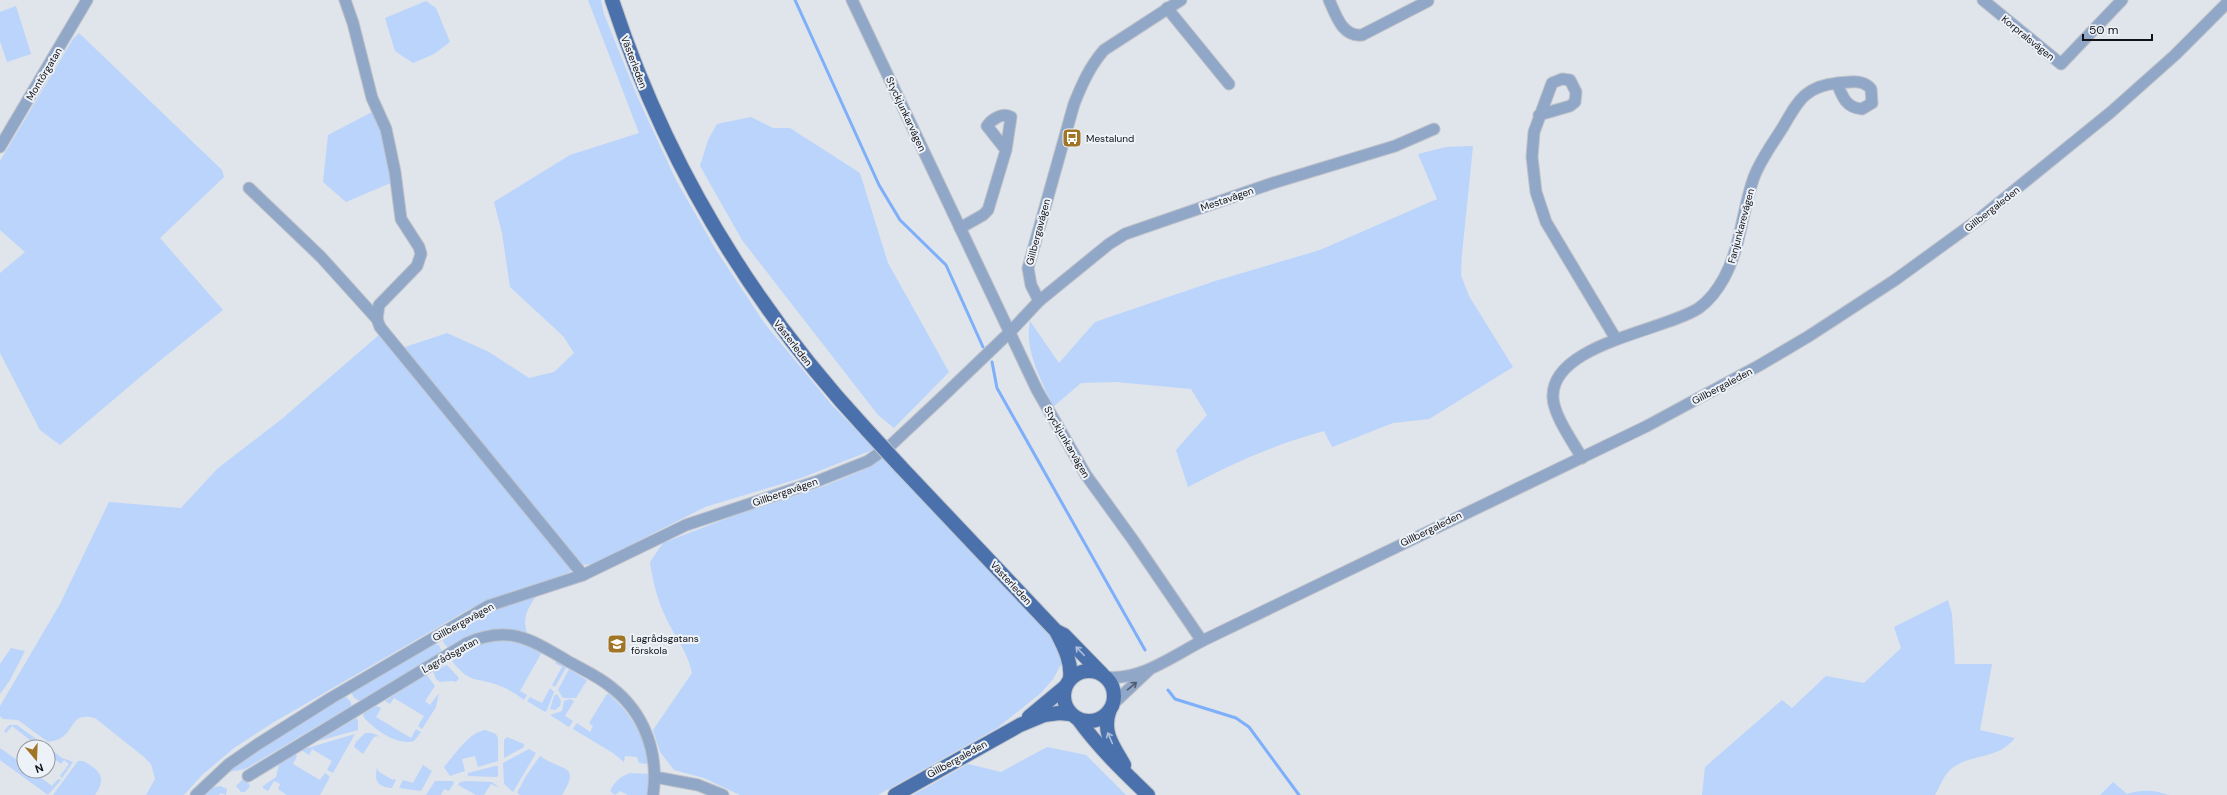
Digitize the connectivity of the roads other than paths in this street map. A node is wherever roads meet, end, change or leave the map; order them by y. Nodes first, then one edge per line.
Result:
1 (87, 0) edge
2 (345, 0) edge
3 (612, 0) edge
4 (852, 0) edge
5 (1181, 0) edge
6 (1329, 0) edge
7 (1983, 0) edge
8 (2122, 0) edge
9 (1428, 1) dead end
10 (2227, 3) edge
11 (1167, 8) junction
12 (1837, 83) dead end
13 (1229, 84) dead end
14 (1540, 115) dead end
15 (1434, 129) dead end
16 (0, 147) edge
17 (1006, 150) dead end
18 (249, 188) dead end
19 (960, 228) junction
20 (1039, 301) junction
21 (377, 319) junction
22 (1010, 332) junction
23 (1616, 339) junction
24 (1582, 458) junction
25 (583, 574) junction
26 (1056, 631) junction
27 (1202, 641) junction
28 (1151, 668) junction
29 (1104, 676) junction
30 (1067, 683) junction
31 (1111, 708) junction
32 (1074, 716) junction
33 (1020, 725) junction
34 (248, 776) dead end
35 (655, 777) junction
36 (1136, 784) junction
37 (196, 795) edge
38 (653, 795) edge
39 (723, 795) edge
40 (895, 795) edge
41 (1148, 795) edge

1 - 16 street, Montörgatan
2 - 21 street
3 - 26 main road, Västerleden, bridge
4 - 19 street, Styckjunkarvägen
5 - 11 street, Gillbergavägen
6 - 9 street
7 - 8 street, Korpralsvägen
10 - 24 street, Gillbergaleden
11 - 13 street
11 - 20 street, Gillbergavägen
12 - 23 street, Fanjunkarevägen
14 - 23 street
15 - 20 street, Mestavägen
17 - 19 street
18 - 21 street
19 - 22 street, Styckjunkarvägen
20 - 22 street, Gillbergavägen
21 - 25 street
22 - 25 street, Gillbergavägen
22 - 27 street, Styckjunkarvägen
23 - 24 street, Fanjunkarevägen
24 - 27 street, Gillbergaleden
25 - 37 street, Gillbergavägen
29 -> 26 main road, Västerleden
26 - 30 main road, Västerleden
27 - 28 street, Gillbergaleden
28 - 29 street, Gillbergaleden
31 -> 28 street, Gillbergaleden
29 - 30 main road
29 - 31 main road
30 - 32 main road
30 - 33 main road, Gillbergaleden
31 - 32 main road
36 -> 31 main road
32 - 33 main road, Gillbergaleden
32 - 36 main road
33 - 40 main road, Gillbergaleden
34 - 35 street, Lagrådsgatan
35 - 38 street, Lagrådsgatan
35 - 39 street
36 - 41 main road

